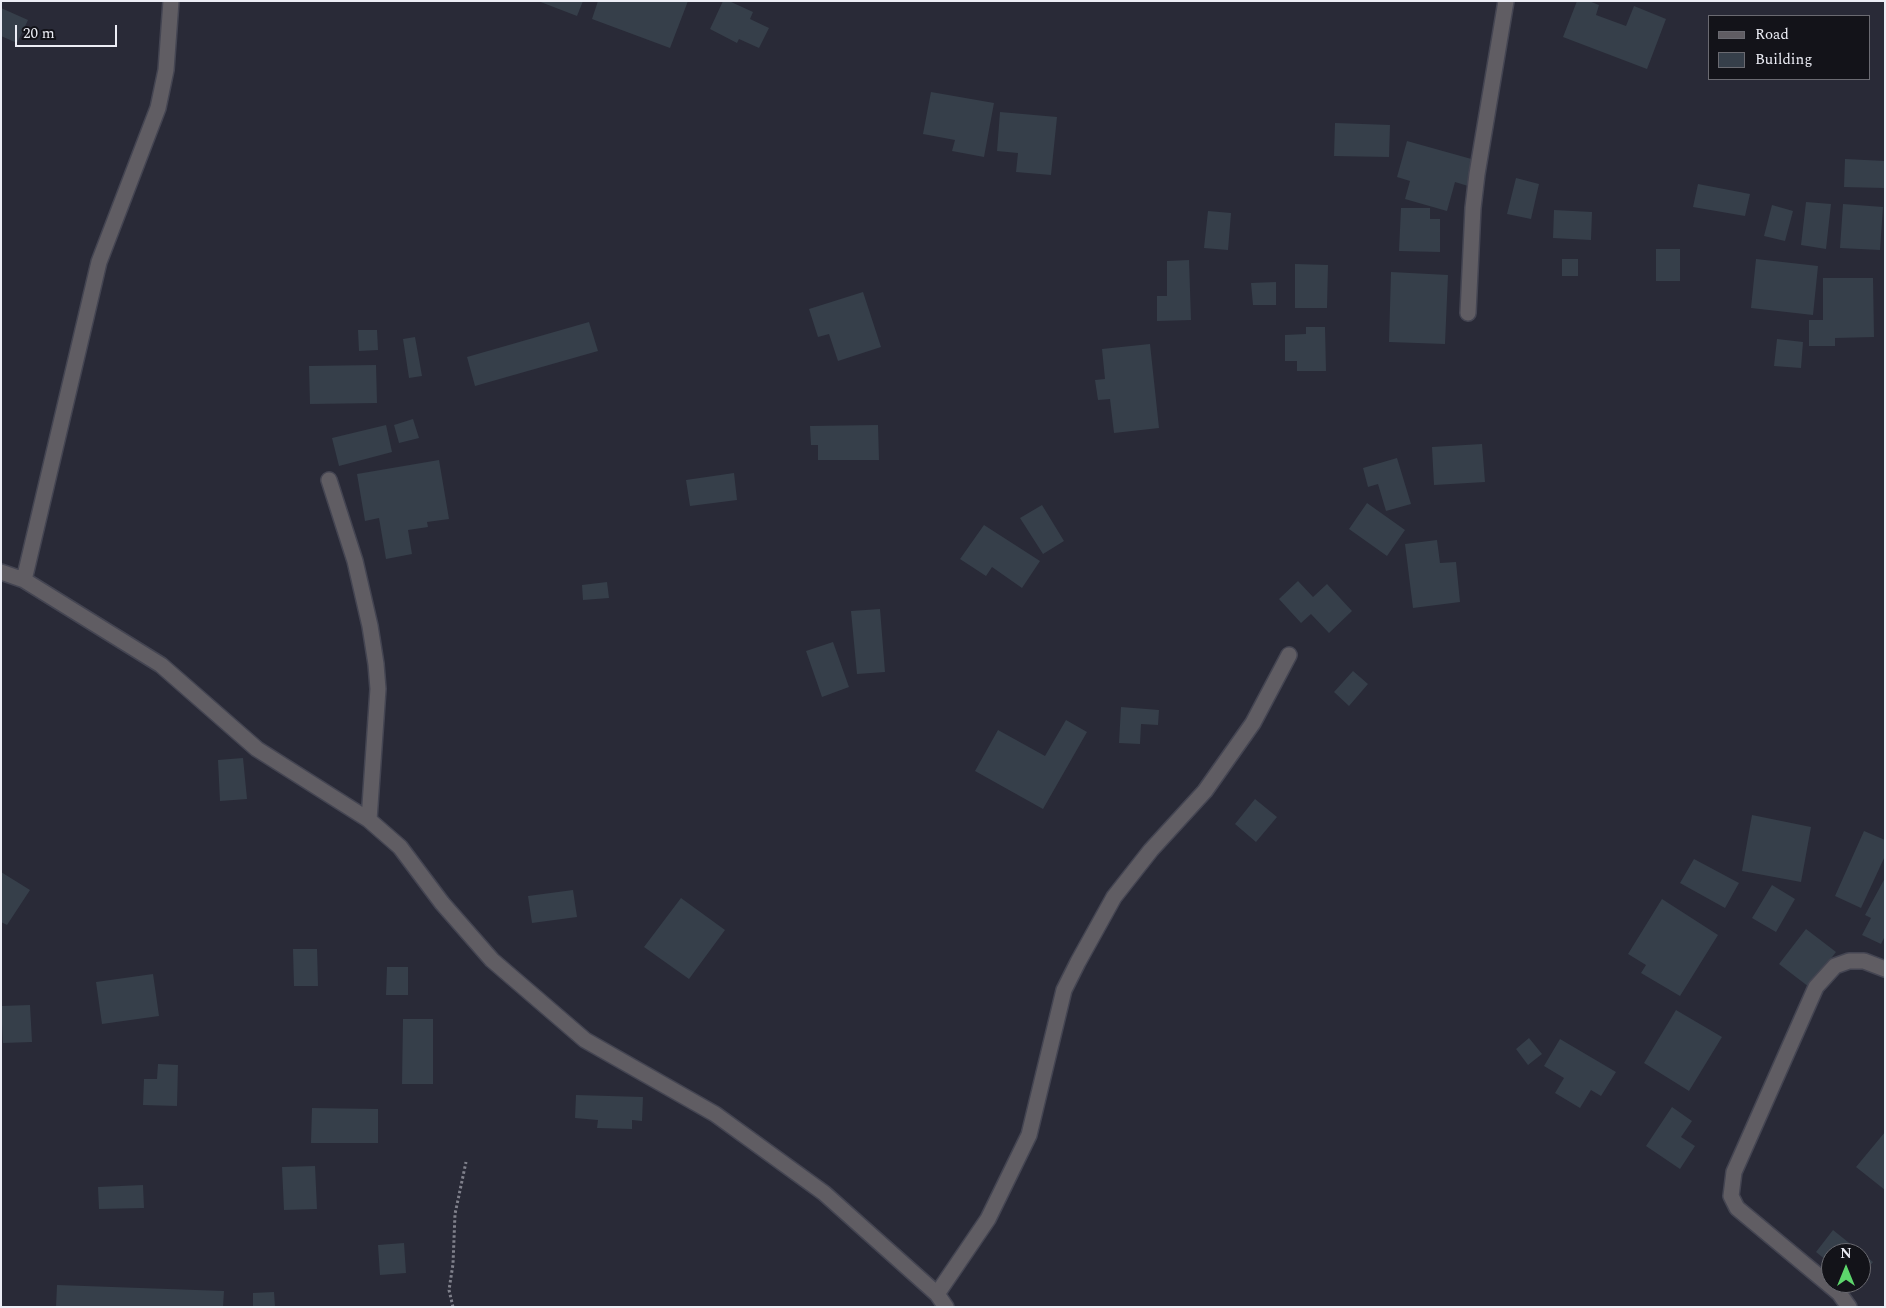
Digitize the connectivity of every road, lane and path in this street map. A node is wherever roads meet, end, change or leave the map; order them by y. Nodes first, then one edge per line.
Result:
1 (171, 1) edge
2 (1506, 1) edge
3 (1468, 313) dead end
4 (329, 480) dead end
5 (1, 572) edge
6 (24, 580) junction
7 (1289, 655) dead end
8 (369, 820) junction
9 (1885, 969) edge
10 (466, 1162) dead end
11 (942, 1301) edge
12 (453, 1307) edge
13 (1849, 1307) edge

1 - 6 street
2 - 3 street
4 - 8 street
5 - 6 street
6 - 8 street
7 - 11 street
8 - 11 street
9 - 13 street
10 - 12 path

